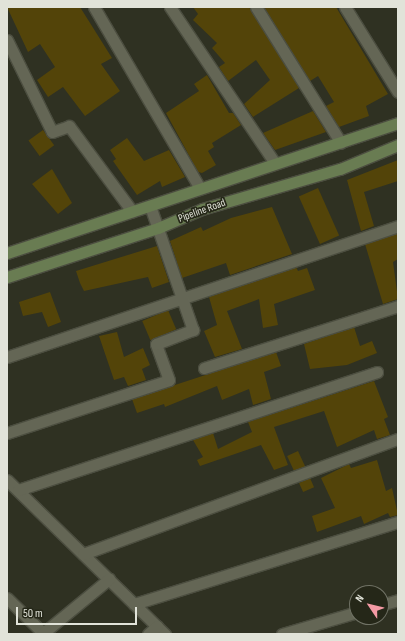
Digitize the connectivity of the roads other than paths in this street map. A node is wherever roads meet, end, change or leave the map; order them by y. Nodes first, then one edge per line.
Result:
1 (94, 7) edge
2 (170, 7) edge
3 (256, 7) edge
4 (345, 7) edge
5 (7, 40) edge
6 (398, 92) edge
7 (398, 123) edge
8 (341, 143) junction
9 (398, 145) edge
10 (275, 163) junction
11 (199, 187) junction
12 (150, 206) junction
13 (132, 211) junction
14 (398, 226) edge
15 (158, 228) junction
16 (7, 253) edge
17 (7, 277) edge
18 (181, 298) junction
19 (398, 306) edge
20 (7, 357) edge
21 (204, 368) dead end
22 (377, 372) dead end
23 (7, 433) edge
24 (398, 439) edge
25 (7, 480) edge
26 (18, 490) junction
27 (398, 522) edge
28 (83, 554) junction
29 (109, 579) junction
30 (7, 598) edge
31 (134, 604) junction
32 (349, 614) edge
33 (157, 626) junction
34 (43, 634) edge
35 (148, 634) edge
36 (165, 634) edge
37 (282, 634) edge

1 - 11 street
2 - 10 street
3 - 8 street
4 - 6 street
5 - 13 street
7 - 8 main road
8 - 10 main road
9 - 15 main road, Pipeline Road
10 - 11 main road
11 - 12 main road
12 - 13 main road
12 - 15 street
13 - 16 main road
14 - 18 street
15 - 17 main road, Pipeline Road
15 - 18 street
18 - 20 street
18 - 23 street
19 - 21 street
22 - 26 street
24 - 28 street
25 - 26 street
26 - 28 street
27 - 31 street
28 - 29 street
29 - 31 street
29 - 34 street
30 - 34 street
31 - 33 street
32 - 37 street
33 - 35 street
33 - 36 street

